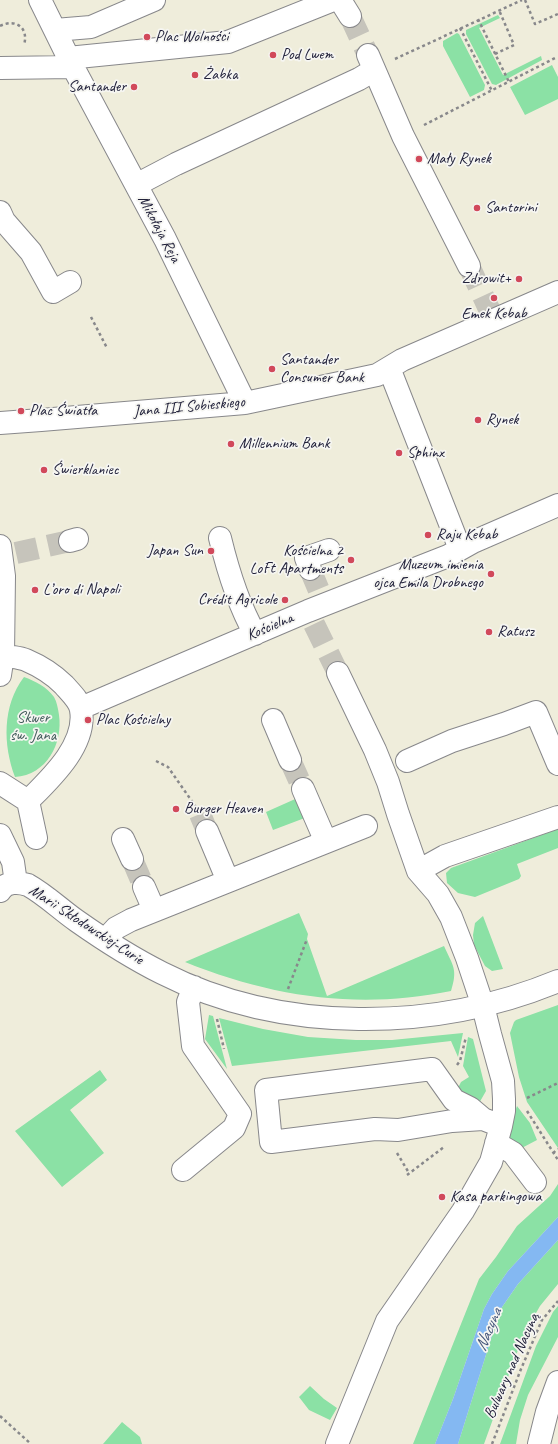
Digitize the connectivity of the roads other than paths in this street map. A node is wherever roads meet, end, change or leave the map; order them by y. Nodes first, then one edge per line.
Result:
1 (40, 0) edge
2 (154, 0) edge
3 (333, 0) edge
4 (55, 30) junction
5 (70, 63) junction
6 (0, 68) edge
7 (136, 184) junction
8 (1, 220) edge
9 (469, 266) tunnel mouth
10 (70, 282) dead end
11 (558, 292) edge
12 (389, 371) junction
13 (245, 403) junction
14 (0, 423) edge
15 (558, 505) edge
16 (466, 528) dead end
17 (220, 538) dead end
18 (460, 549) junction
19 (329, 550) dead end
20 (6, 552) edge
21 (310, 569) tunnel mouth
22 (255, 634) junction
23 (1, 665) edge
24 (338, 673) tunnel mouth
25 (81, 708) junction
26 (273, 720) dead end
27 (290, 760) tunnel mouth
28 (408, 761) dead end
29 (558, 764) edge
30 (0, 783) edge
31 (303, 789) tunnel mouth
32 (28, 801) junction
33 (558, 816) edge
34 (203, 822) tunnel mouth
35 (366, 826) dead end
36 (0, 835) edge
37 (36, 838) dead end
38 (123, 839) dead end
39 (326, 842) junction
40 (132, 859) tunnel mouth
41 (418, 870) junction
42 (228, 881) junction
43 (8, 887) edge
44 (144, 887) tunnel mouth
45 (154, 910) junction
46 (105, 940) junction
47 (558, 981) edge
48 (194, 987) junction
49 (483, 1006) junction
50 (493, 1129) junction
51 (183, 1170) dead end
52 (535, 1182) dead end
53 (558, 1382) edge
54 (337, 1444) edge
55 (539, 1444) edge

1 - 4 street, Mikołaja Reja
2 - 4 street
3 - 5 street
4 - 5 street, Mikołaja Reja
5 - 6 street
5 - 7 street, Mikołaja Reja
7 - 9 street
7 - 13 street, Mikołaja Reja
8 - 10 street
11 - 12 street
12 - 13 street, Jana III Sobieskiego
12 - 18 street
13 - 14 street, Jana III Sobieskiego
15 - 18 street
16 - 18 street
17 - 22 street
18 - 22 street, Kościelna
19 - 21 street
20 - 23 street
22 - 25 street, Kościelna
23 - 25 street
24 - 41 street
25 - 32 street
26 - 27 street
28 - 29 street
30 - 32 street
31 - 39 street
32 - 37 street
33 - 41 street
34 - 42 street
35 - 39 street
36 - 43 street
38 - 40 street
39 - 42 street
41 - 49 street
42 - 45 street
43 - 46 street, Marii Skłodowskiej-Curie
44 - 45 street
45 - 46 street
46 - 48 street, Marii Skłodowskiej-Curie
47 - 49 street, Marii Skłodowskiej-Curie
48 - 49 street, Marii Skłodowskiej-Curie
48 - 51 street
49 - 50 street
50 - 50 street
50 - 52 street
50 - 54 street
53 - 55 street

